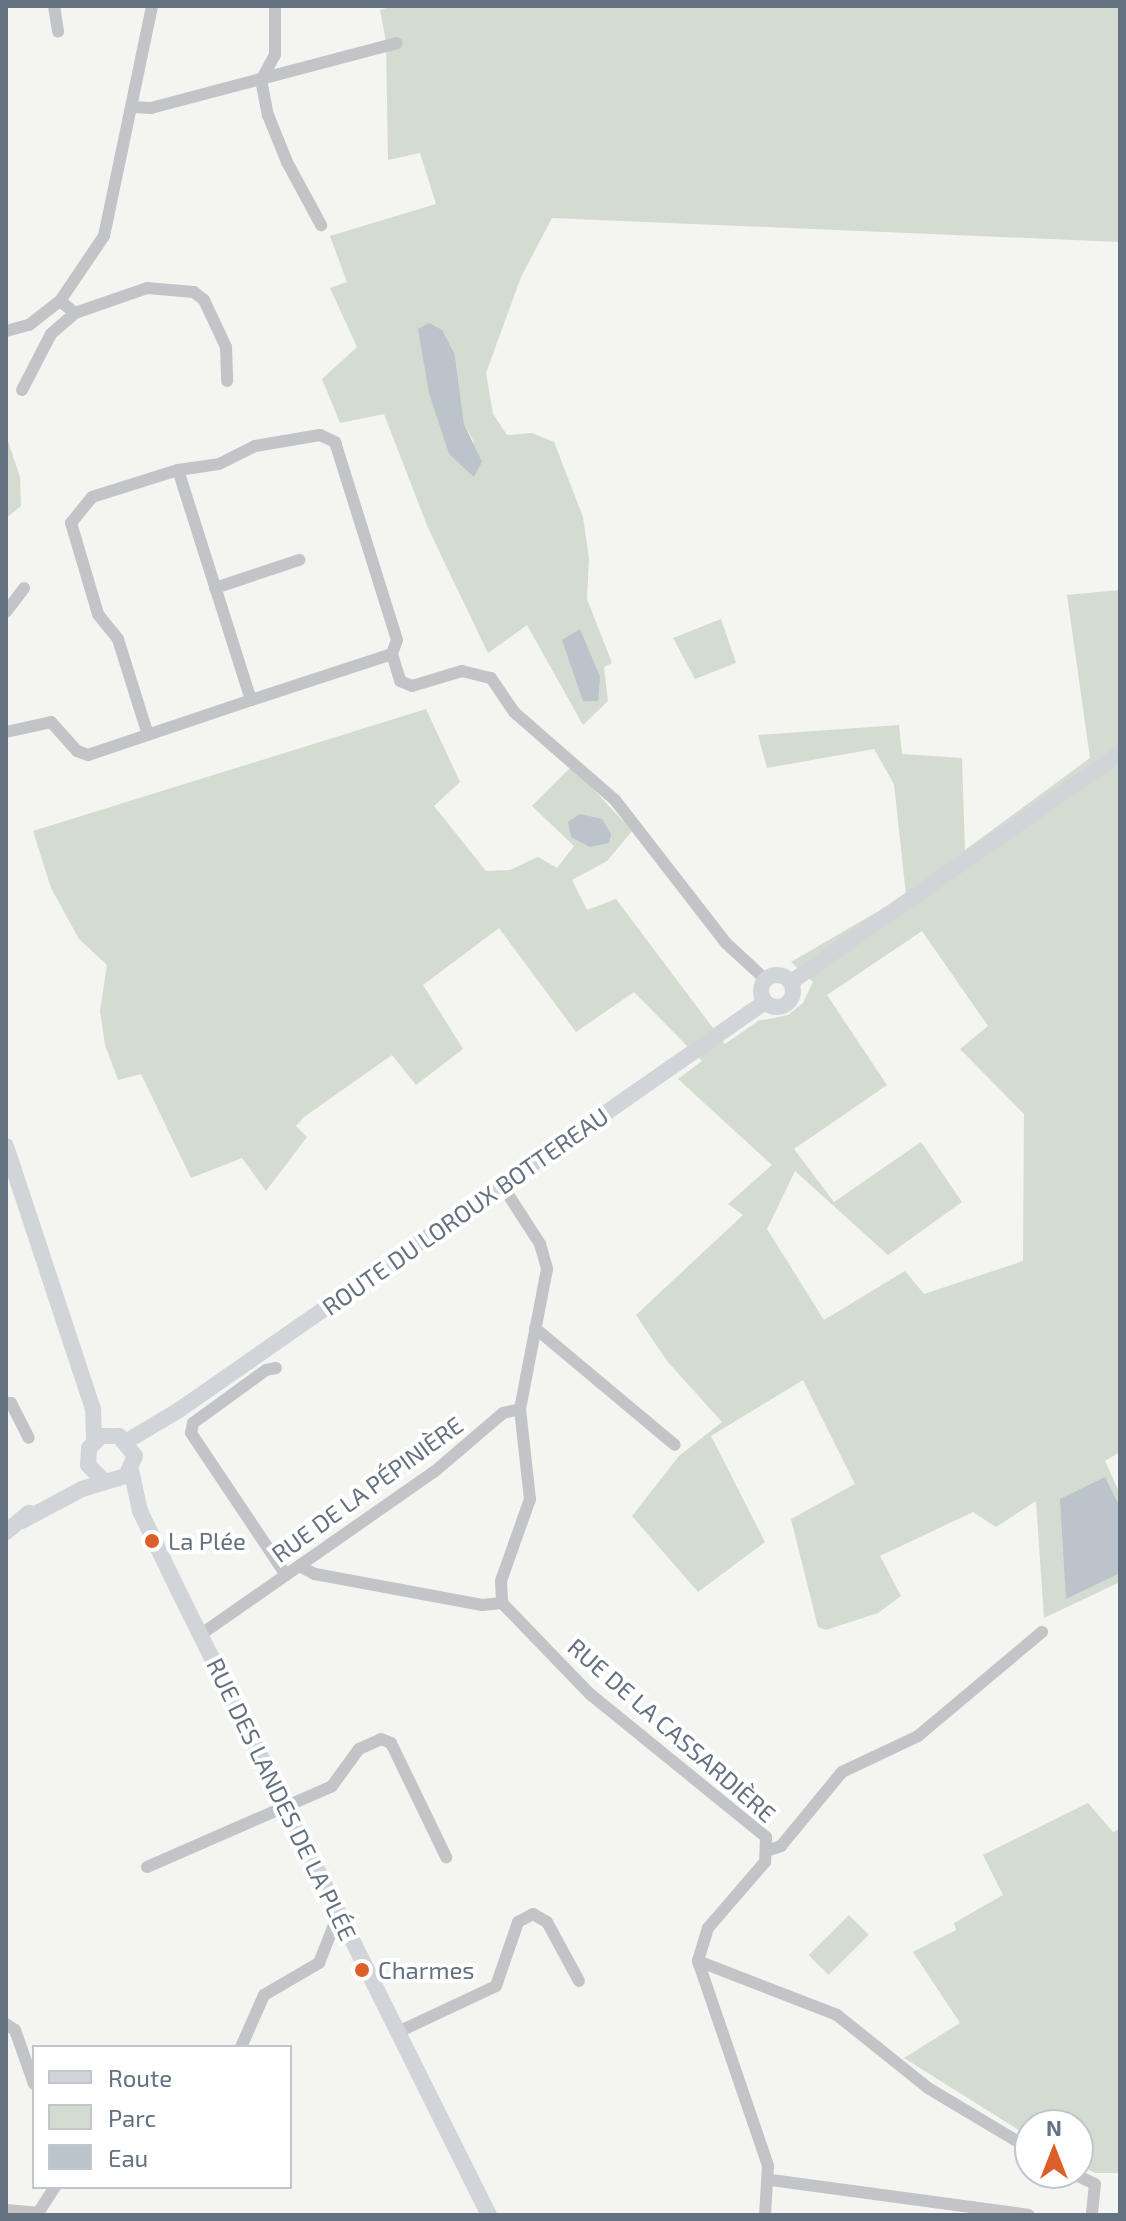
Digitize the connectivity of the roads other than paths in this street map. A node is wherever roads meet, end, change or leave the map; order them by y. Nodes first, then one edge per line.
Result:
1 (54, 6) edge
2 (152, 6) edge
3 (275, 6) edge
4 (58, 32) dead end
5 (397, 43) dead end
6 (261, 80) junction
7 (133, 107) junction
8 (321, 225) dead end
9 (60, 301) junction
10 (75, 313) junction
11 (6, 331) edge
12 (227, 381) dead end
13 (22, 390) dead end
14 (178, 470) junction
15 (299, 560) dead end
16 (24, 588) dead end
17 (215, 588) junction
18 (6, 612) edge
19 (392, 654) junction
20 (251, 700) junction
21 (6, 732) edge
22 (148, 735) junction
23 (1120, 753) edge
24 (766, 980) junction
25 (791, 982) junction
26 (765, 1002) junction
27 (6, 1146) edge
28 (502, 1185) junction
29 (535, 1328) junction
30 (276, 1368) dead end
31 (6, 1403) edge
32 (93, 1409) junction
33 (520, 1409) junction
34 (29, 1438) dead end
35 (94, 1441) junction
36 (123, 1441) junction
37 (675, 1445) dead end
38 (88, 1465) junction
39 (131, 1470) junction
40 (108, 1482) junction
41 (140, 1511) junction
42 (22, 1521) junction
43 (6, 1532) edge
44 (299, 1566) junction
45 (286, 1575) junction
46 (502, 1603) junction
47 (1042, 1632) dead end
48 (200, 1635) junction
49 (286, 1807) junction
50 (769, 1850) junction
51 (446, 1857) dead end
52 (147, 1867) dead end
53 (342, 1920) junction
54 (698, 1961) junction
55 (579, 1981) dead end
56 (6, 2024) edge
57 (398, 2032) junction
58 (242, 2045) edge
59 (32, 2078) edge
60 (1014, 2139) edge
61 (771, 2180) junction
62 (1094, 2184) edge
63 (54, 2189) edge
64 (6, 2210) edge
65 (39, 2214) edge
66 (489, 2215) edge
67 (765, 2215) edge
68 (1029, 2215) edge
69 (1092, 2215) edge

1 - 4 street
2 - 7 street
3 - 6 street
5 - 6 street
6 - 7 street
6 - 8 street
7 - 9 street
9 - 10 street
9 - 11 street
10 - 12 street
10 - 13 street
14 - 17 street
14 - 19 street
14 - 22 street
15 - 17 street
16 - 18 street
17 - 20 street
19 - 20 street
19 - 24 street
20 - 22 street
21 - 22 street
23 - 25 main road
24 - 25 main road
24 - 26 main road
25 - 26 main road
26 - 28 main road, ROUTE DU LOROUX BOTTEREAU
27 - 32 main road
28 - 29 street
28 - 36 main road, ROUTE DU LOROUX BOTTEREAU
29 - 33 street
29 - 37 street
30 - 45 street
31 - 34 street
32 - 35 main road
32 - 36 main road
33 - 44 street, RUE DE LA PÉPINIÈRE
33 - 46 street
35 - 36 main road
35 - 38 main road
36 - 39 main road
38 - 40 main road
38 - 42 main road
39 - 40 main road
39 - 41 main road, RUE DES LANDES DE LA PLÉE
40 - 41 main road, RUE DES LANDES DE LA PLÉE
40 - 42 main road
41 - 48 main road, RUE DES LANDES DE LA PLÉE
42 - 43 main road
44 - 45 street, RUE DE LA PÉPINIÈRE
44 - 46 street
45 - 48 street, RUE DE LA PÉPINIÈRE
46 - 50 street, RUE DE LA CASSARDIÈRE
47 - 50 street
48 - 49 main road, RUE DES LANDES DE LA PLÉE
49 - 51 street
49 - 52 street
49 - 53 main road, RUE DES LANDES DE LA PLÉE
50 - 54 street, RUE DE LA CASSARDIÈRE
53 - 57 main road, RUE DES LANDES DE LA PLÉE
53 - 58 street
54 - 60 street
54 - 61 street
55 - 57 street
56 - 59 street
57 - 66 main road, RUE DES LANDES DE LA PLÉE
61 - 67 street
61 - 68 street
62 - 69 street
63 - 65 street
64 - 65 street

